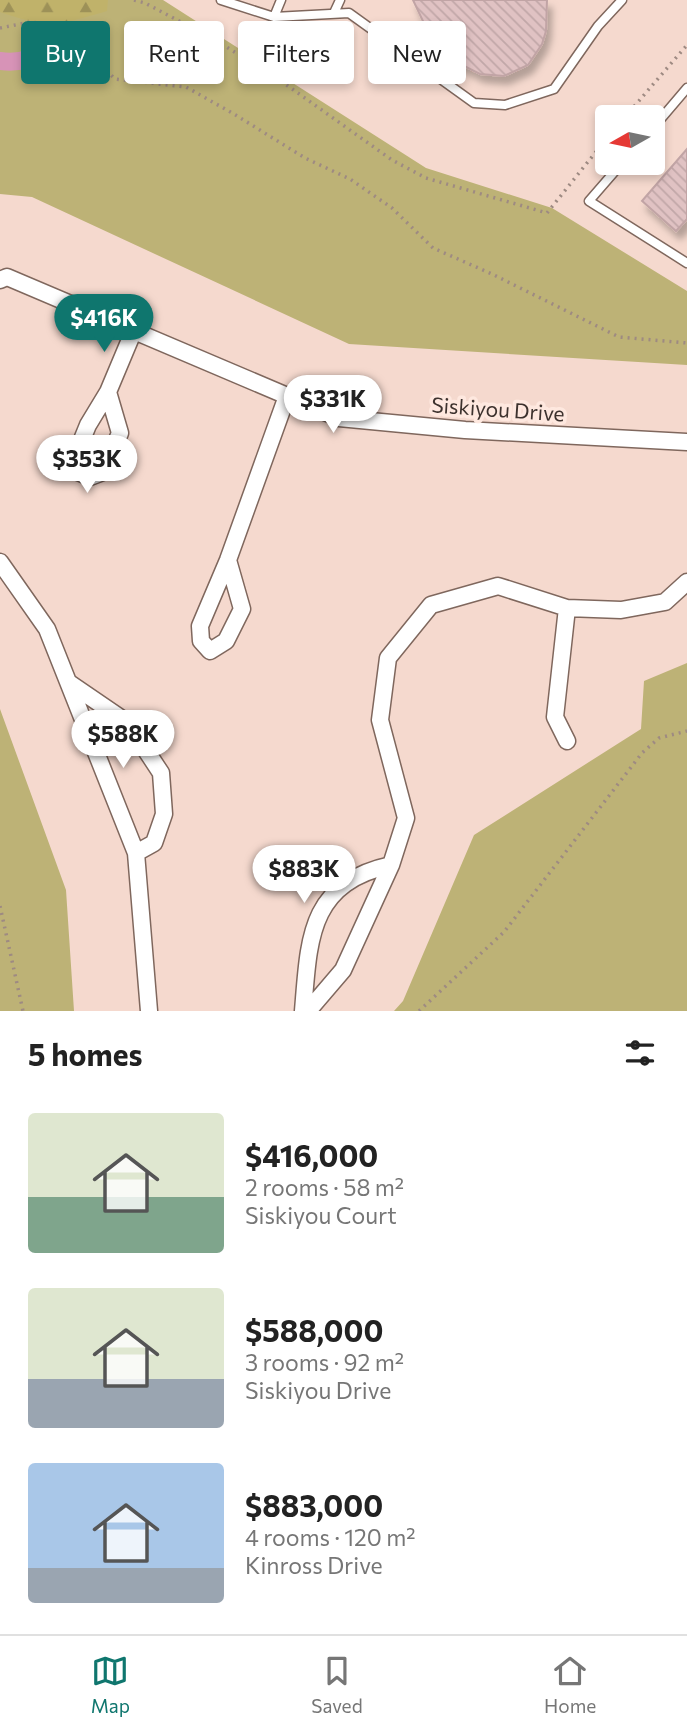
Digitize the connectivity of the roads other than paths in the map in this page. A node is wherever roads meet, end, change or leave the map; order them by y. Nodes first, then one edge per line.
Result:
1 (281, 0) edge
2 (340, 0) edge
3 (622, 0) edge
4 (224, 1) edge
5 (334, 13) junction
6 (274, 17) junction
7 (687, 89) edge
8 (665, 114) edge
9 (612, 175) edge
10 (687, 263) edge
11 (0, 280) edge
12 (134, 330) junction
13 (108, 392) junction
14 (287, 396) junction
15 (687, 442) edge
16 (228, 559) junction
17 (0, 562) edge
18 (687, 582) edge
19 (566, 608) junction
20 (68, 682) junction
21 (567, 741) dead end
22 (136, 853) junction
23 (391, 865) junction
24 (149, 1011) edge
25 (305, 1011) edge

1 - 6 lane
2 - 5 lane
3 - 5 lane
4 - 6 lane
5 - 6 lane
7 - 8 lane
9 - 10 lane
11 - 12 street, Siskiyou Drive
12 - 13 street
12 - 14 street, Siskiyou Drive
13 - 13 street
14 - 15 street, Siskiyou Drive
14 - 16 street
16 - 16 street
17 - 20 street
18 - 19 street
19 - 21 street
19 - 23 street
20 - 22 street
20 - 22 street
22 - 24 street
23 - 25 street
23 - 25 street

